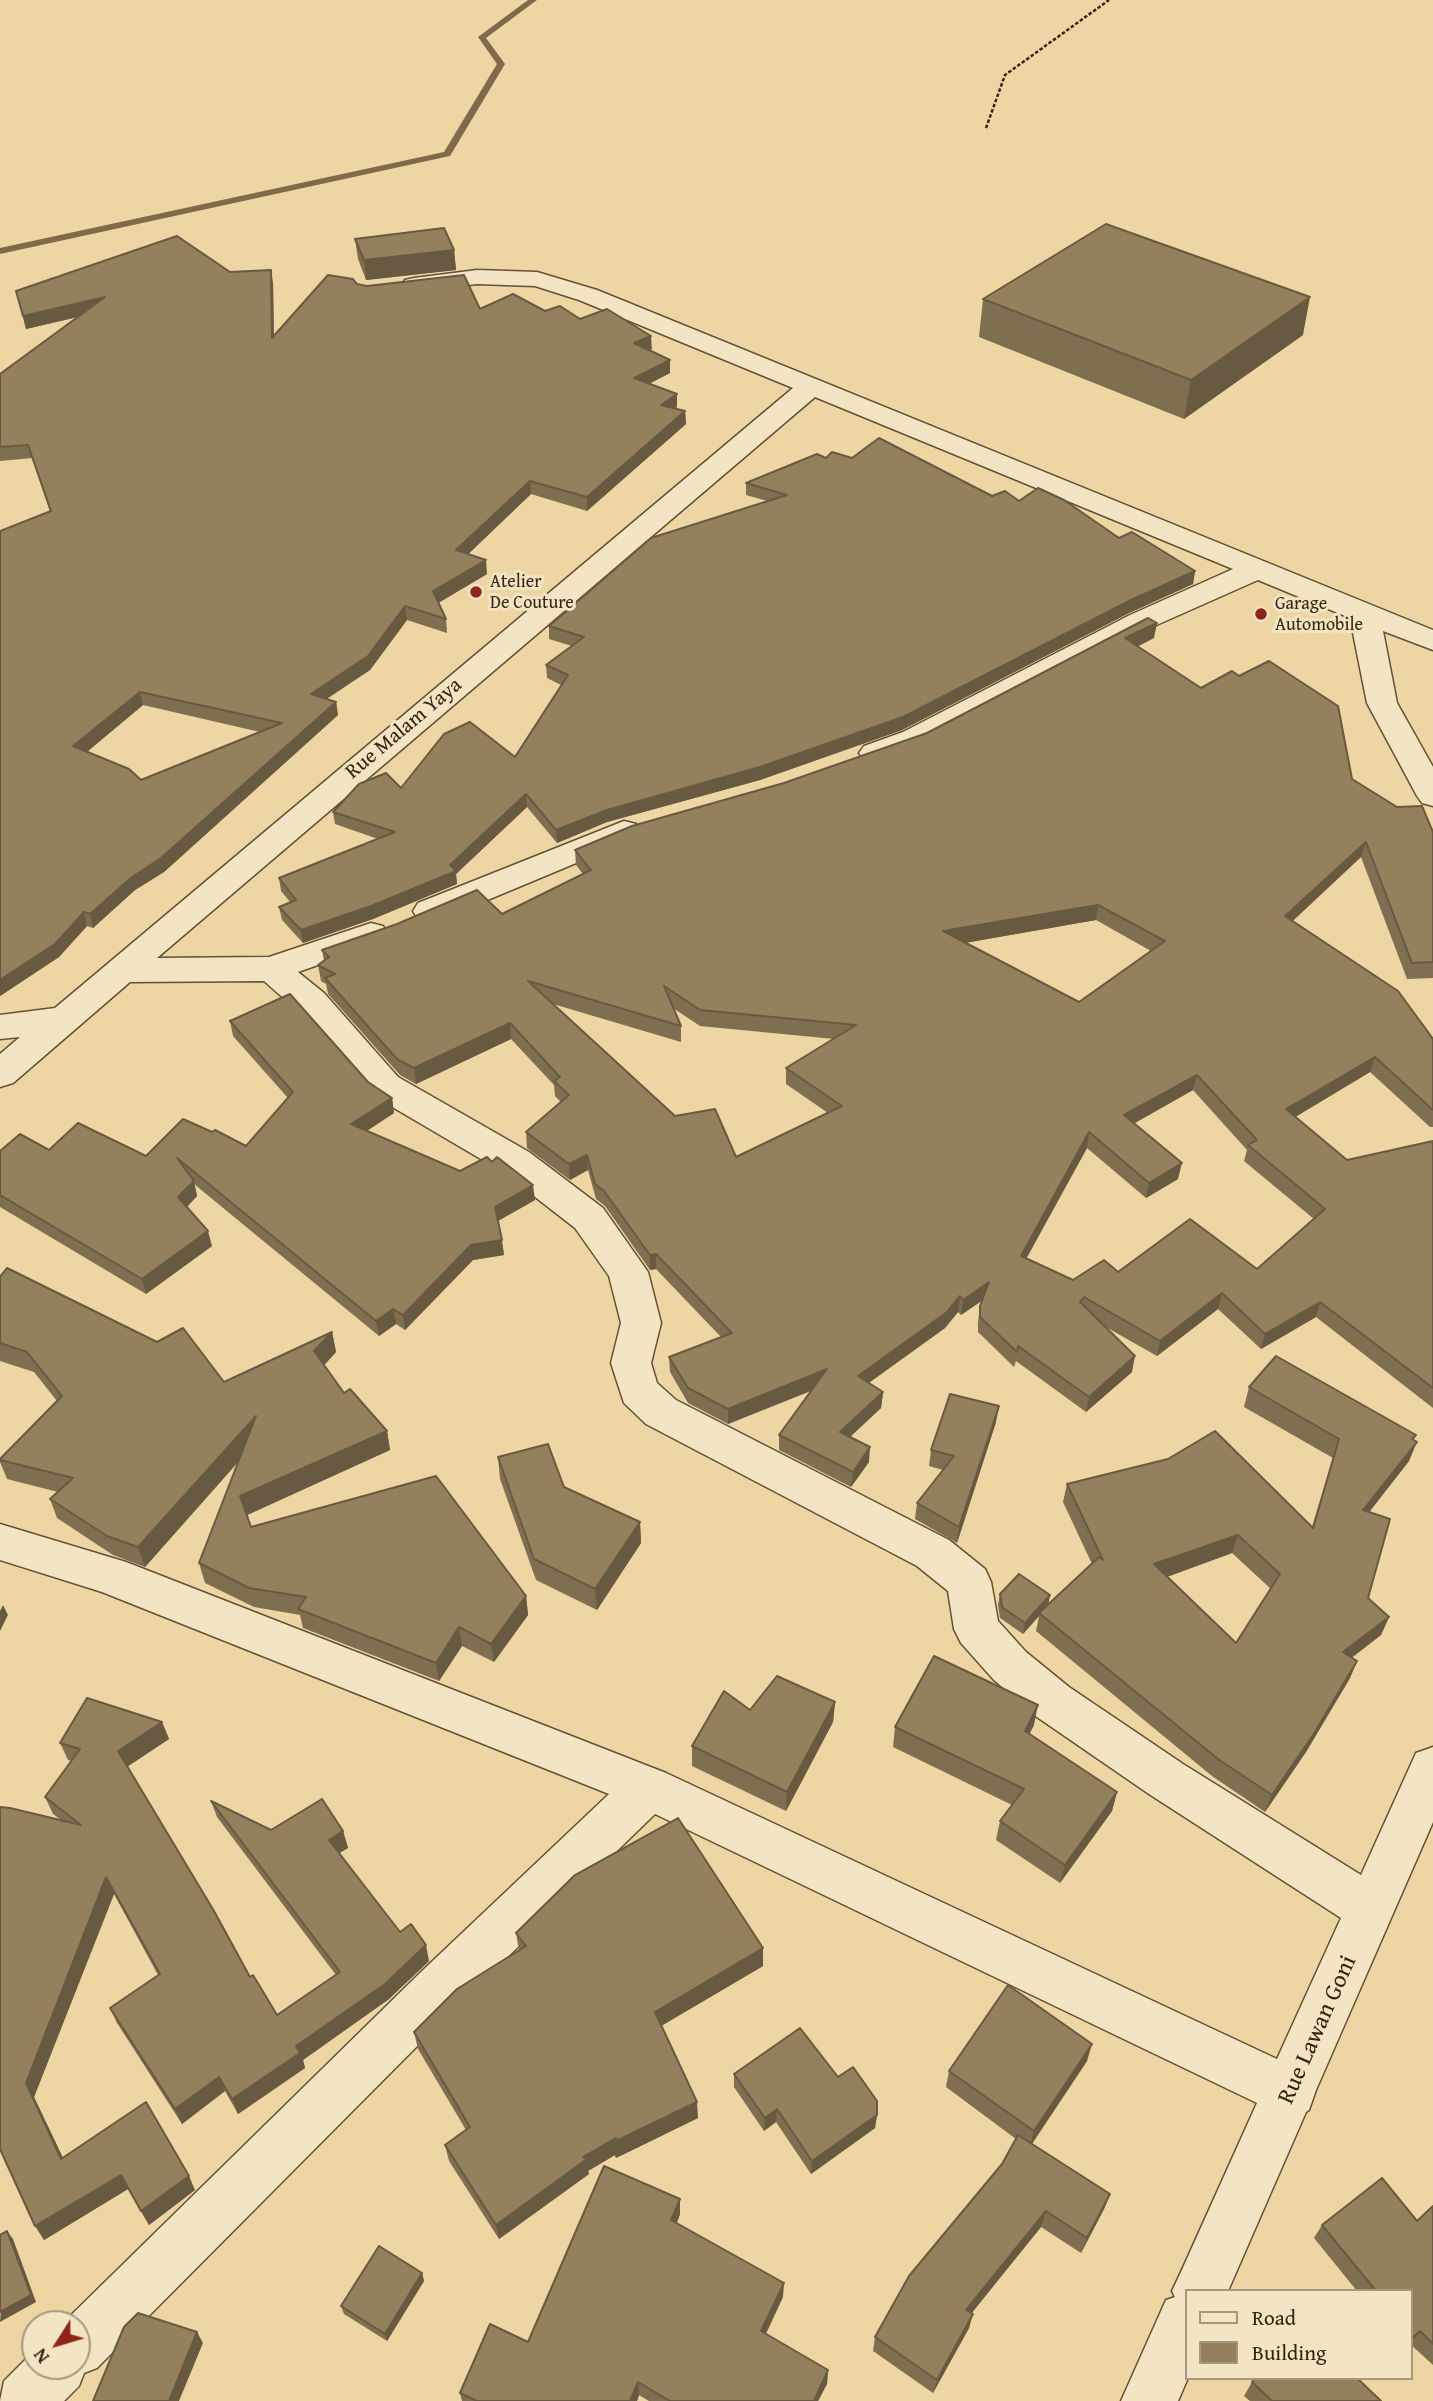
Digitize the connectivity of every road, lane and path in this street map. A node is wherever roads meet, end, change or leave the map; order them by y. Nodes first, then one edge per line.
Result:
1 (1109, 0) edge
2 (986, 128) dead end
3 (391, 288) edge
4 (811, 387) junction
5 (1258, 569) junction
6 (1364, 613) junction
7 (1433, 641) edge
8 (847, 764) edge
9 (1433, 796) edge
10 (656, 821) edge
11 (272, 969) junction
12 (120, 970) junction
13 (63, 1019) junction
14 (0, 1027) edge
15 (0, 1074) edge
16 (0, 1542) edge
17 (1433, 1769) edge
18 (649, 1788) junction
19 (1371, 1909) junction
20 (1291, 2092) junction
21 (1201, 2289) edge
22 (1184, 2324) edge
23 (91, 2334) edge
24 (45, 2380) edge
25 (24, 2401) edge
26 (1149, 2401) edge

1 - 2 path
3 - 4 street
4 - 5 street
4 - 12 street, Rue Malam Yaya
5 - 6 street
5 - 8 street
6 - 7 street
6 - 9 street
10 - 11 street
11 - 12 street
11 - 19 street
12 - 13 street, Rue Malam Yaya
13 - 14 street
13 - 15 street, Rue Malam Yaya
16 - 18 street
17 - 19 street, Rue Lawan Goni
18 - 20 street
18 - 23 street
19 - 20 street, Rue Lawan Goni
20 - 21 street, Rue Lawan Goni
22 - 26 street
24 - 25 street

